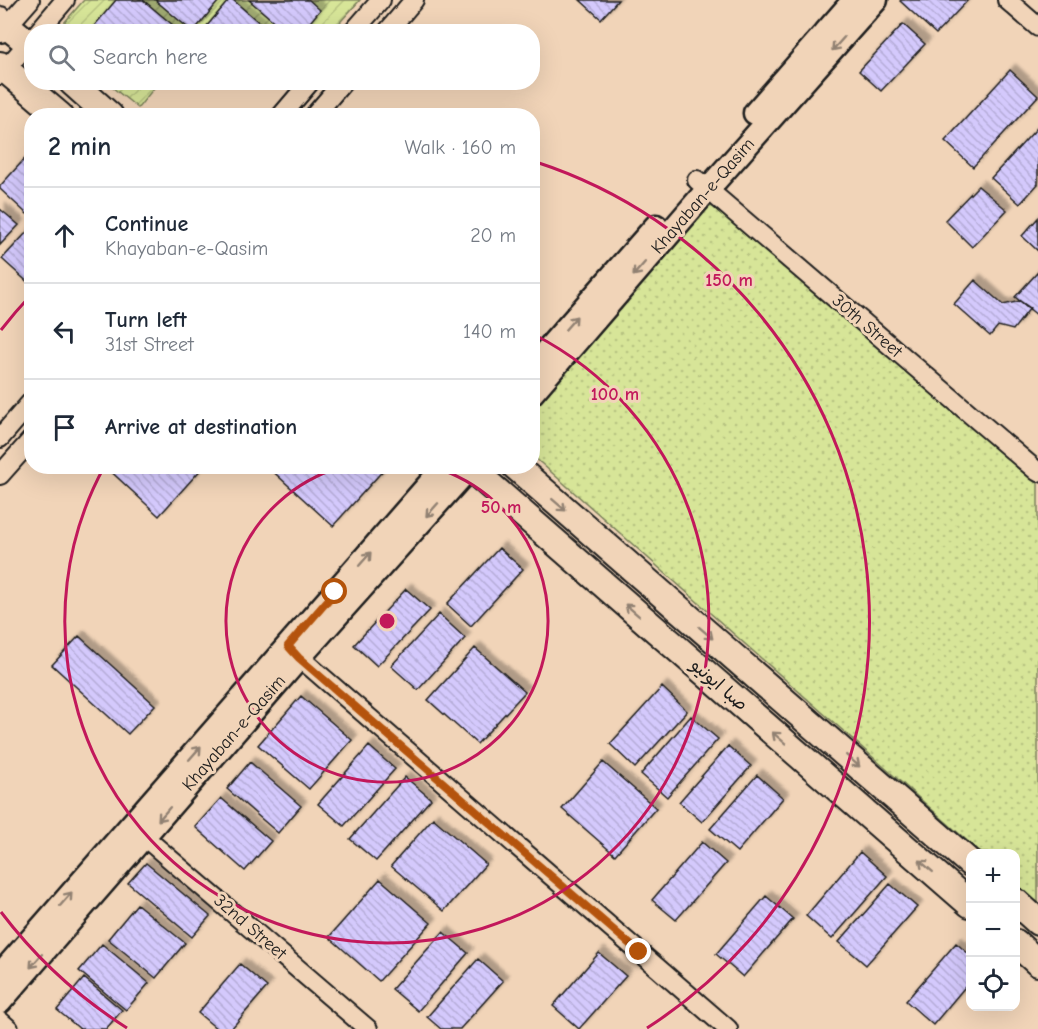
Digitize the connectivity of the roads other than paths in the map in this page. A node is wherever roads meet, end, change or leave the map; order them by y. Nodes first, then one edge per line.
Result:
1 (30, 0) edge
2 (65, 0) edge
3 (381, 0) edge
4 (414, 0) edge
5 (854, 0) edge
6 (876, 0) edge
7 (1007, 0) edge
8 (45, 24) edge
9 (361, 24) edge
10 (394, 24) edge
11 (2, 27) edge
12 (1038, 27) edge
13 (24, 37) edge
14 (24, 48) edge
15 (1, 70) edge
16 (24, 88) edge
17 (27, 90) edge
18 (81, 90) edge
19 (303, 90) edge
20 (336, 90) edge
21 (50, 108) edge
22 (101, 108) edge
23 (288, 108) edge
24 (321, 108) edge
25 (702, 184) junction
26 (540, 358) edge
27 (540, 383) edge
28 (24, 410) edge
29 (0, 438) edge
30 (24, 448) edge
31 (1038, 472) edge
32 (457, 474) edge
33 (471, 474) edge
34 (524, 474) edge
35 (0, 475) edge
36 (294, 652) junction
37 (138, 831) junction
38 (966, 860) edge
39 (969, 903) edge
40 (1017, 903) edge
41 (1038, 922) edge
42 (1020, 947) edge
43 (1038, 963) edge
44 (0, 975) edge
45 (0, 1002) edge
46 (0, 1021) edge
47 (9, 1029) edge
48 (368, 1029) edge
49 (728, 1029) edge

1 - 11 street
2 - 8 street
3 - 9 street
4 - 10 street
5 - 25 street, Khayaban-e-Qasim
6 -> 25 street, Khayaban-e-Qasim
7 - 12 street
11 - 13 main road
14 - 15 street
15 - 16 main road
17 - 21 main road
18 - 22 main road
19 - 23 street
20 - 24 street
26 -> 25 street, Khayaban-e-Qasim
25 -> 27 street, Khayaban-e-Qasim
25 - 31 street, 30th Street
28 - 29 street
30 - 35 street
32 - 36 street, Khayaban-e-Qasim
39 -> 33 main road, صبا ایونیو
34 -> 38 main road, صبا ایونیو
36 - 37 street, Khayaban-e-Qasim
36 - 49 street
44 -> 37 street, Khayaban-e-Qasim
37 -> 45 street, Khayaban-e-Qasim
37 - 48 street, 32nd Street
40 - 41 main road
42 - 43 main road
46 - 47 street

